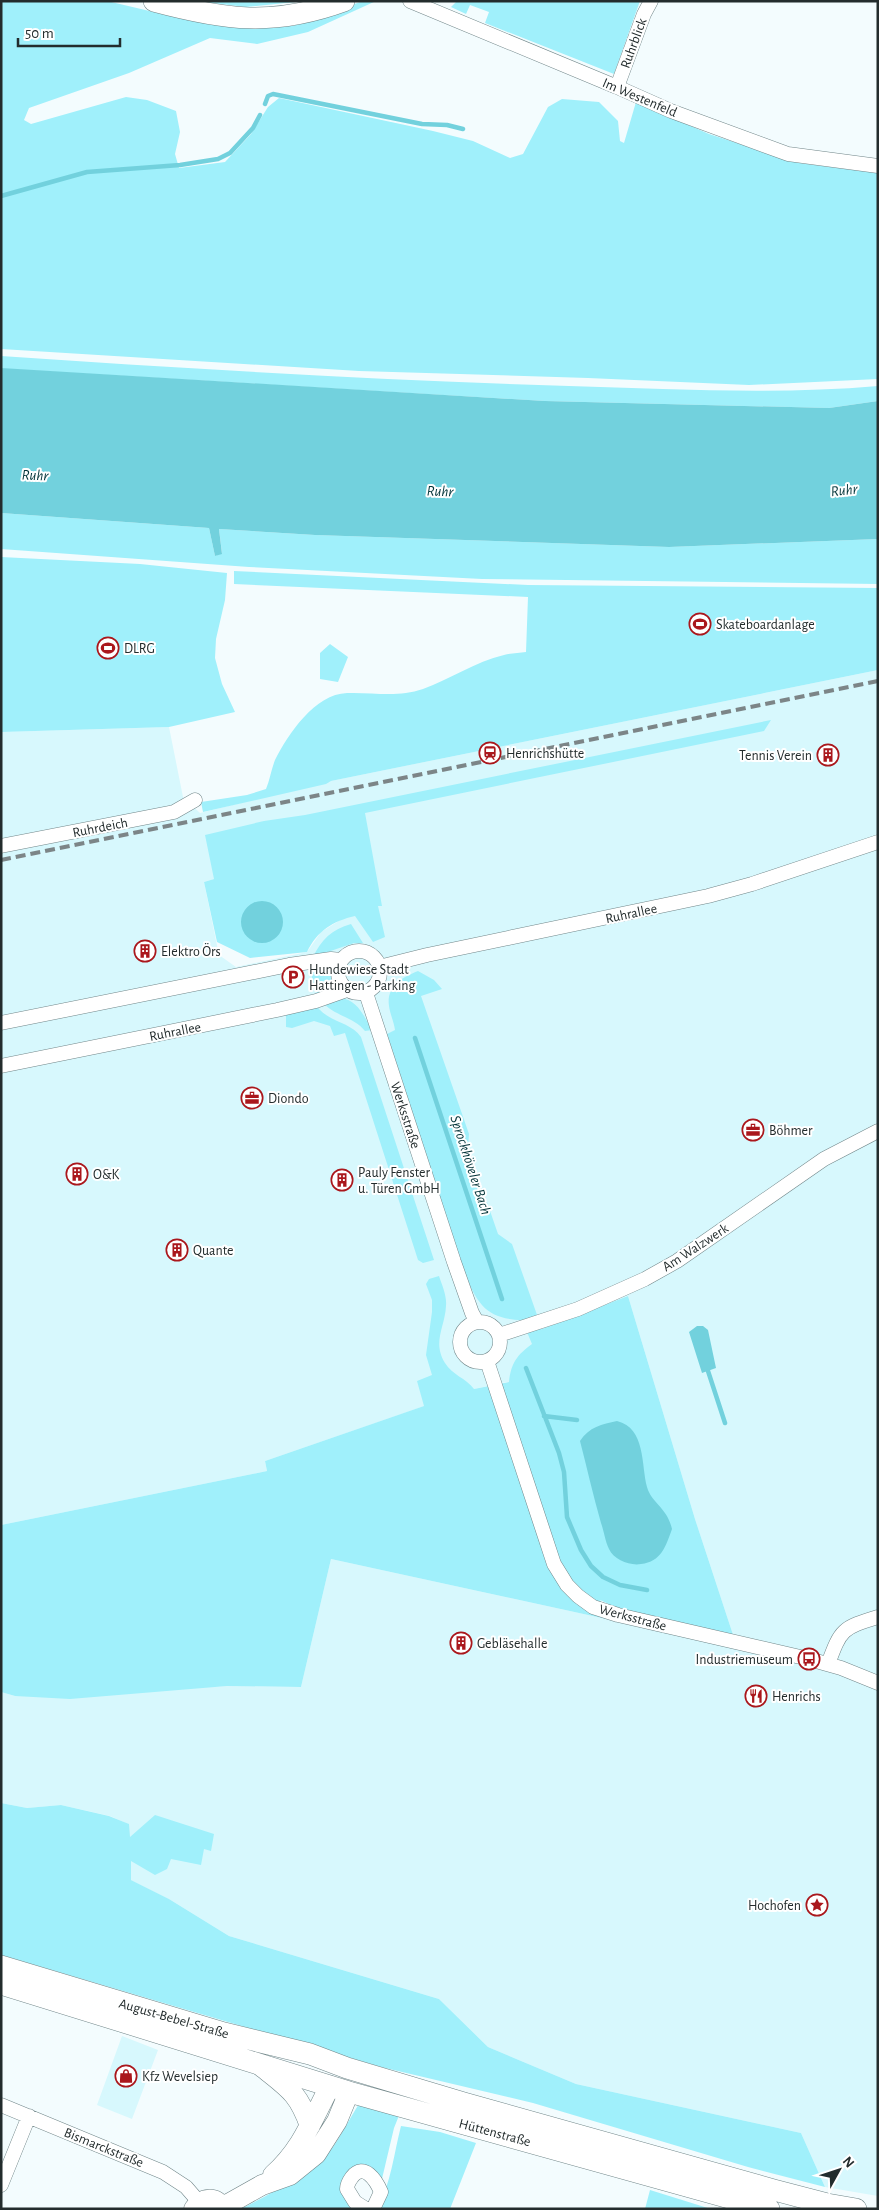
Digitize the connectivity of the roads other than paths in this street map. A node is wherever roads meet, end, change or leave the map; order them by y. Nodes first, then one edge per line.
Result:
1 (154, 1) edge
2 (344, 1) edge
3 (410, 1) edge
4 (652, 1) edge
5 (617, 87) junction
6 (878, 166) edge
7 (195, 800) dead end
8 (878, 842) edge
9 (1, 846) edge
10 (341, 960) junction
11 (380, 967) junction
12 (347, 990) junction
13 (366, 993) junction
14 (1, 1023) edge
15 (1, 1066) edge
16 (878, 1131) edge
17 (477, 1322) junction
18 (499, 1336) junction
19 (487, 1362) junction
20 (878, 1617) edge
21 (828, 1664) junction
22 (878, 1683) edge
23 (1, 1966) edge
24 (1, 1984) edge
25 (256, 2062) junction
26 (347, 2068) junction
27 (339, 2089) junction
28 (1, 2105) edge
29 (29, 2116) junction
30 (310, 2126) junction
31 (262, 2185) junction
32 (1, 2186) edge
33 (196, 2206) edge
34 (223, 2208) edge
35 (366, 2209) edge
36 (373, 2209) edge
37 (769, 2209) edge
38 (856, 2209) edge

1 - 2 main road
3 - 5 street, Im Westenfeld
4 - 5 street, Ruhrblick
5 - 6 street, Im Westenfeld
7 - 9 street, Ruhrdeich
8 - 11 street, Ruhrallee
10 - 11 street
10 - 12 street
10 - 14 street
11 - 13 street
12 - 13 street, Ruhrallee
12 - 15 street, Ruhrallee
13 - 17 street, Werksstraße
16 - 18 street, Am Walzwerk
17 - 18 street
17 - 19 street
18 - 19 street
19 - 21 street, Werksstraße
20 - 21 street
21 - 22 street, Werksstraße
23 - 26 main road, August-Bebel-Straße
24 - 25 main road, August-Bebel-Straße
25 - 27 main road, August-Bebel-Straße
25 - 30 street, August-Bebel-Straße
26 - 27 main road
26 - 38 main road, Hüttenstraße
27 - 30 street
27 - 31 street
27 - 37 main road, Hüttenstraße
28 - 29 street, Bismarckstraße
29 - 32 street
29 - 33 street, Bismarckstraße
30 - 31 street
31 - 34 street
33 - 34 street
35 - 36 street

